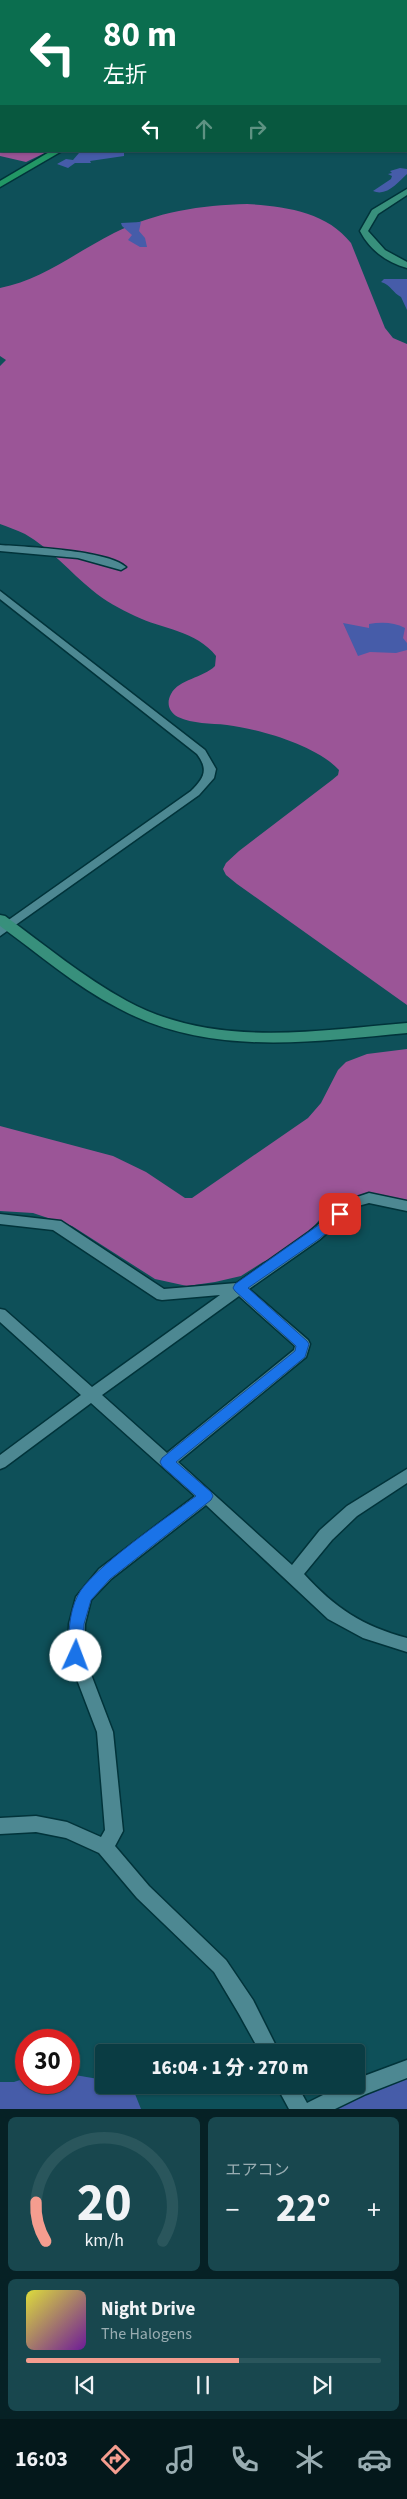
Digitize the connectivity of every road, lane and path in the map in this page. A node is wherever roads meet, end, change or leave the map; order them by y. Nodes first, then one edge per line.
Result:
1 (56, 152) edge
2 (0, 185) edge
3 (407, 192) edge
4 (407, 265) edge
5 (0, 548) edge
6 (122, 568) dead end
7 (0, 594) edge
8 (3, 925) edge
9 (407, 1028) edge
10 (407, 1206) edge
11 (0, 1219) edge
12 (239, 1288) junction
13 (0, 1314) edge
14 (91, 1396) junction
15 (166, 1462) junction
16 (0, 1463) edge
17 (407, 1474) edge
18 (206, 1496) junction
19 (295, 1573) junction
20 (407, 1645) edge
21 (0, 1826) edge
22 (105, 1847) junction
23 (266, 2044) edge
24 (407, 2069) edge
25 (291, 2094) edge
26 (300, 2109) edge
27 (314, 2109) edge

1 - 2 main road
3 - 4 street
5 - 6 street
7 - 8 street
8 - 9 street
10 - 12 street
11 - 12 street
12 - 14 street
12 - 15 street
13 - 14 street
14 - 15 street
14 - 16 street
15 - 18 street
17 - 19 street
18 - 19 street
18 - 22 street
19 - 20 street
21 - 22 street
22 - 23 street
24 - 27 street
25 - 26 street

